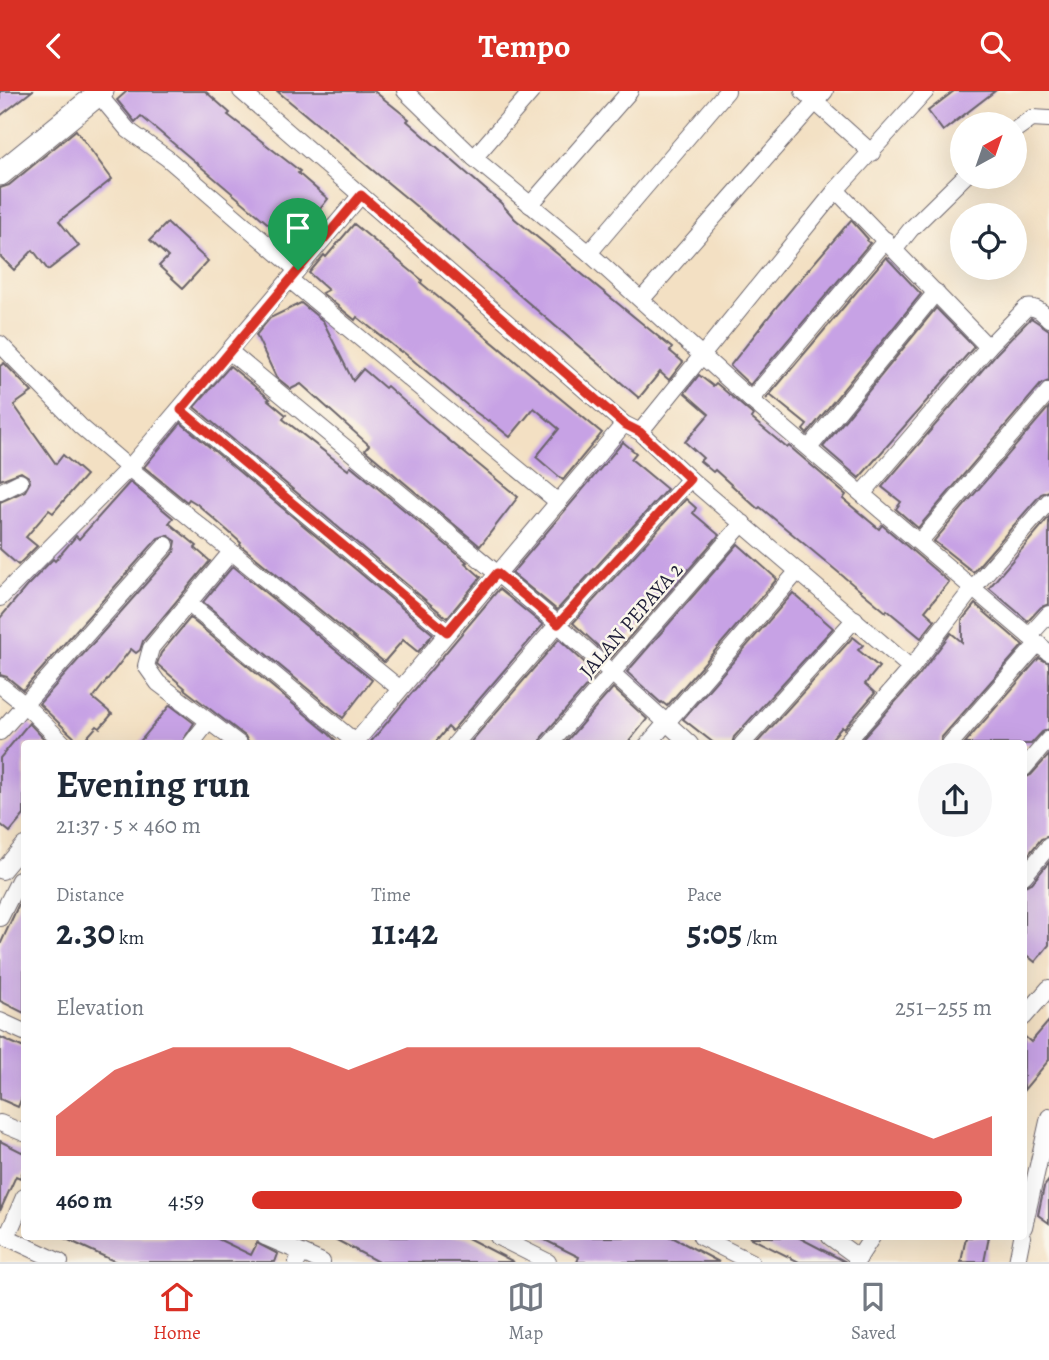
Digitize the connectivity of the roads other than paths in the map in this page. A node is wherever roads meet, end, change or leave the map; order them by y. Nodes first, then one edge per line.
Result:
1 (242, 91) edge
2 (532, 91) edge
3 (631, 91) edge
4 (727, 91) edge
5 (926, 91) edge
6 (100, 93) edge
7 (410, 93) edge
8 (814, 95) edge
9 (1049, 119) edge
10 (1027, 122) edge
11 (872, 153) junction
12 (474, 157) junction
13 (0, 174) edge
14 (952, 189) edge
15 (836, 190) junction
16 (361, 195) junction
17 (530, 205) junction
18 (891, 245) junction
19 (589, 253) junction
20 (294, 275) junction
21 (936, 292) junction
22 (642, 299) junction
23 (1049, 319) edge
24 (0, 344) edge
25 (988, 347) junction
26 (229, 351) junction
27 (704, 356) junction
28 (1049, 391) edge
29 (751, 400) junction
30 (181, 410) junction
31 (624, 424) junction
32 (640, 432) junction
33 (809, 448) junction
34 (129, 468) junction
35 (690, 479) junction
36 (20, 482) dead end
37 (0, 492) edge
38 (863, 493) junction
39 (1049, 501) edge
40 (558, 502) junction
41 (743, 523) junction
42 (920, 541) junction
43 (166, 545) dead end
44 (231, 552) junction
45 (0, 571) edge
46 (798, 571) junction
47 (497, 573) junction
48 (13, 583) junction
49 (973, 588) junction
50 (0, 598) edge
51 (188, 603) junction
52 (1049, 614) edge
53 (855, 619) junction
54 (558, 624) junction
55 (447, 632) junction
56 (1039, 644) edge
57 (911, 668) junction
58 (612, 673) junction
59 (0, 685) edge
60 (399, 688) junction
61 (24, 704) junction
62 (208, 722) junction
63 (667, 722) junction
64 (0, 731) edge
65 (1049, 739) edge
66 (60, 740) edge
67 (194, 740) edge
68 (233, 740) edge
69 (350, 740) edge
70 (356, 740) edge
71 (458, 740) edge
72 (553, 740) edge
73 (651, 740) edge
74 (687, 740) edge
75 (746, 740) edge
76 (848, 740) edge
77 (954, 740) edge
78 (1027, 765) edge
79 (1049, 846) edge
80 (21, 848) edge
81 (1, 871) edge
82 (1027, 872) edge
83 (21, 881) edge
84 (21, 883) edge
85 (0, 918) edge
86 (1049, 988) edge
87 (1027, 1014) edge
88 (0, 1021) edge
89 (21, 1031) edge
90 (1049, 1117) edge
91 (0, 1122) edge
92 (21, 1132) edge
93 (1044, 1159) edge
94 (21, 1203) edge
95 (1027, 1217) edge
96 (3, 1236) edge
97 (270, 1240) edge
98 (502, 1240) edge
99 (707, 1240) edge
100 (834, 1240) edge
101 (870, 1240) edge
102 (526, 1257) edge
103 (300, 1258) edge
104 (857, 1260) edge
105 (61, 1262) edge
106 (322, 1262) edge
107 (548, 1262) edge
108 (751, 1262) edge

1 - 16 street
2 - 12 street
3 - 17 street
4 - 19 street
5 - 11 street
6 - 13 street
6 - 20 street
7 - 12 street
8 - 11 street
8 - 22 street
9 - 10 street
11 - 15 street
12 - 17 street
14 - 18 street
15 - 18 street
15 - 27 street
16 - 20 street
16 - 31 street
17 - 19 street
18 - 21 street
18 - 29 street
19 - 22 street
20 - 26 street
20 - 40 street
21 - 25 street
21 - 33 street
22 - 27 street
23 - 25 street
24 - 34 street
25 - 38 street
26 - 30 street
26 - 47 street
27 - 29 street
27 - 32 street
28 - 42 street
29 - 33 street
30 - 34 street
30 - 55 street
31 - 32 street
31 - 40 street
32 - 35 street
33 - 38 street
34 - 44 street
34 - 48 street
35 - 41 street
35 - 54 street
36 - 37 street
38 - 42 street
39 - 49 street
40 - 47 street
41 - 46 street
41 - 58 street, JALAN PEPAYA 2
42 - 49 street
43 - 61 street
44 - 51 street
44 - 60 street
45 - 48 street
46 - 53 street
46 - 63 street
47 - 54 street
47 - 55 street
48 - 50 street
49 - 56 street
49 - 57 street
51 - 62 street
51 - 69 street
52 - 56 street
53 - 57 street
53 - 75 street
54 - 58 street
54 - 71 street
55 - 60 street
56 - 77 street
57 - 76 street
58 - 63 street
58 - 72 street, JALAN PEPAYA 2
59 - 61 street
60 - 70 street
61 - 64 street
61 - 66 street
62 - 67 street
62 - 68 street
63 - 73 street
63 - 74 street
65 - 78 street
79 - 82 street
80 - 81 street
81 - 83 street
84 - 85 street
86 - 87 street
88 - 89 street
90 - 93 street
91 - 92 street
93 - 95 street
94 - 96 street
96 - 105 street
97 - 103 street
98 - 102 street
99 - 108 street
100 - 104 street
101 - 104 street
102 - 107 street
103 - 106 street

